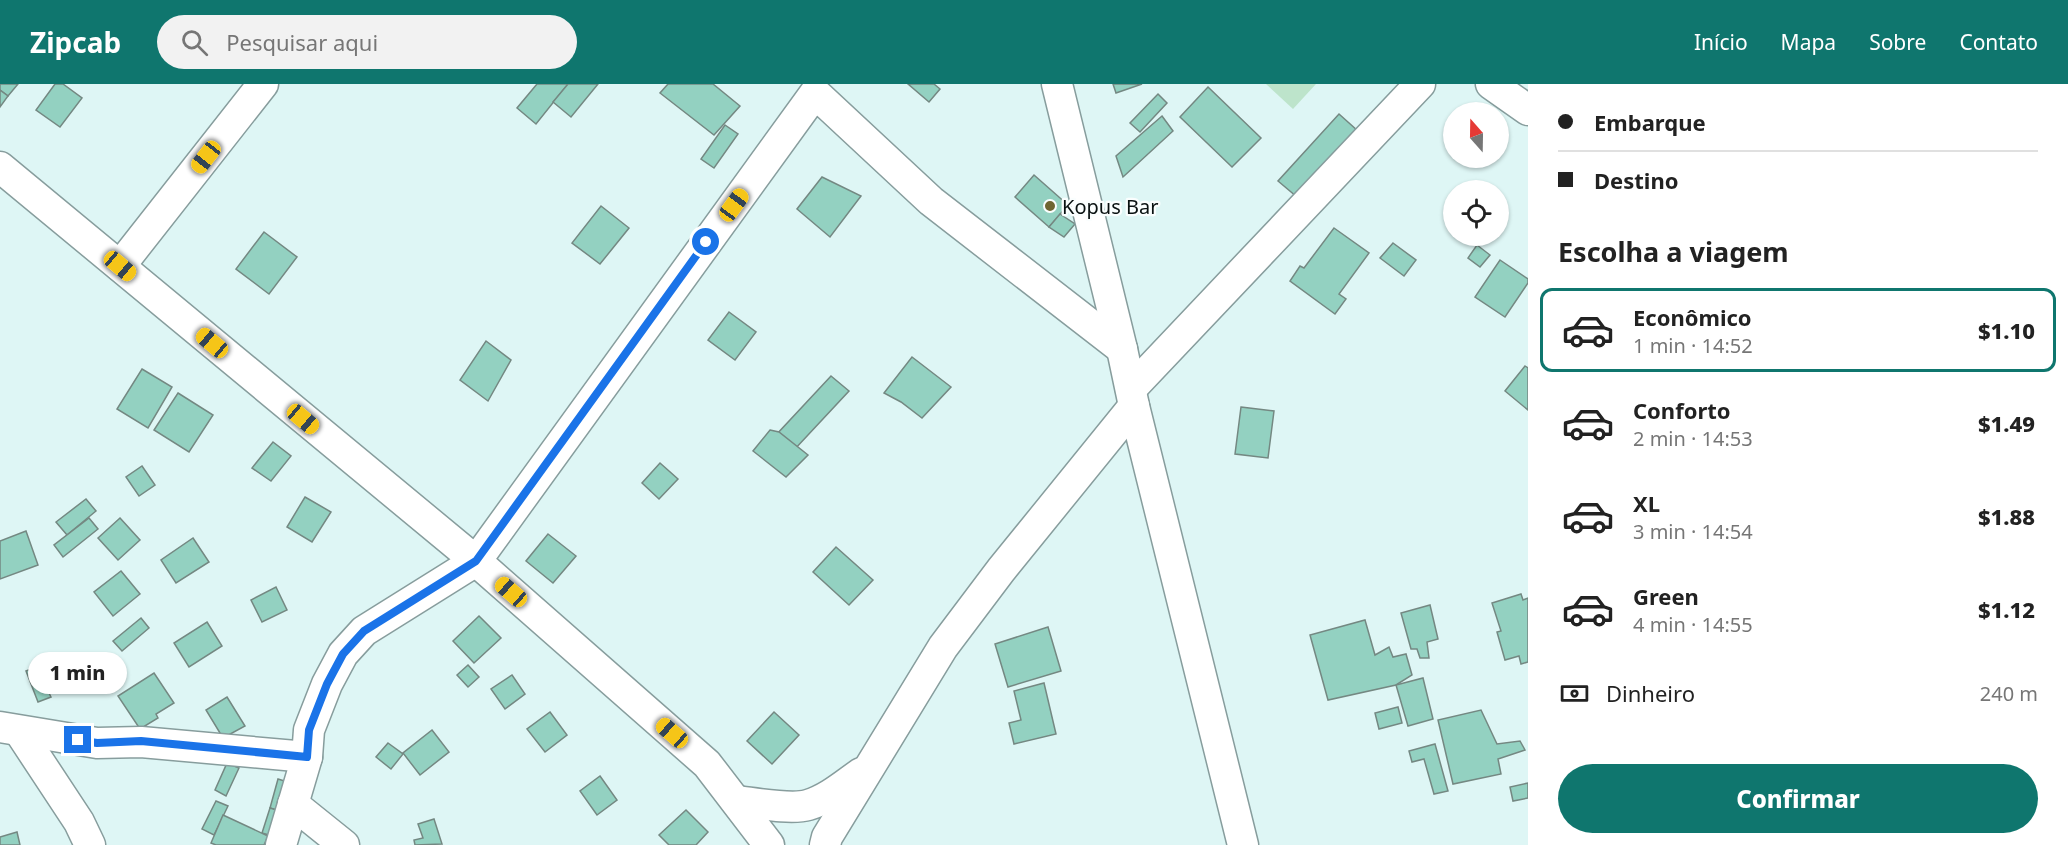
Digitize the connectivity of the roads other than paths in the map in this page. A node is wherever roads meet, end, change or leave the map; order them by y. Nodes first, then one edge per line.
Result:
1 (263, 84) edge
2 (1057, 84) edge
3 (1420, 84) edge
4 (1491, 84) edge
5 (815, 87) edge
6 (1528, 110) edge
7 (0, 167) edge
8 (120, 266) junction
9 (1122, 349) junction
10 (1132, 398) junction
11 (476, 561) junction
12 (10, 729) edge
13 (307, 757) junction
14 (868, 768) junction
15 (736, 801) junction
16 (293, 804) junction
17 (90, 845) edge
18 (281, 845) edge
19 (344, 845) edge
20 (769, 845) edge
21 (825, 845) edge
22 (1243, 845) edge

1 - 8 street
2 - 9 street
3 - 10 street
4 - 6 street
5 - 9 street
5 - 11 street
7 - 8 street
8 - 11 street
9 - 10 street
10 - 14 street
10 - 22 street
11 - 13 street
11 - 15 street
12 - 13 street
12 - 17 street
13 - 16 street
14 - 15 street
14 - 21 street
15 - 20 street
16 - 18 street
16 - 19 street

